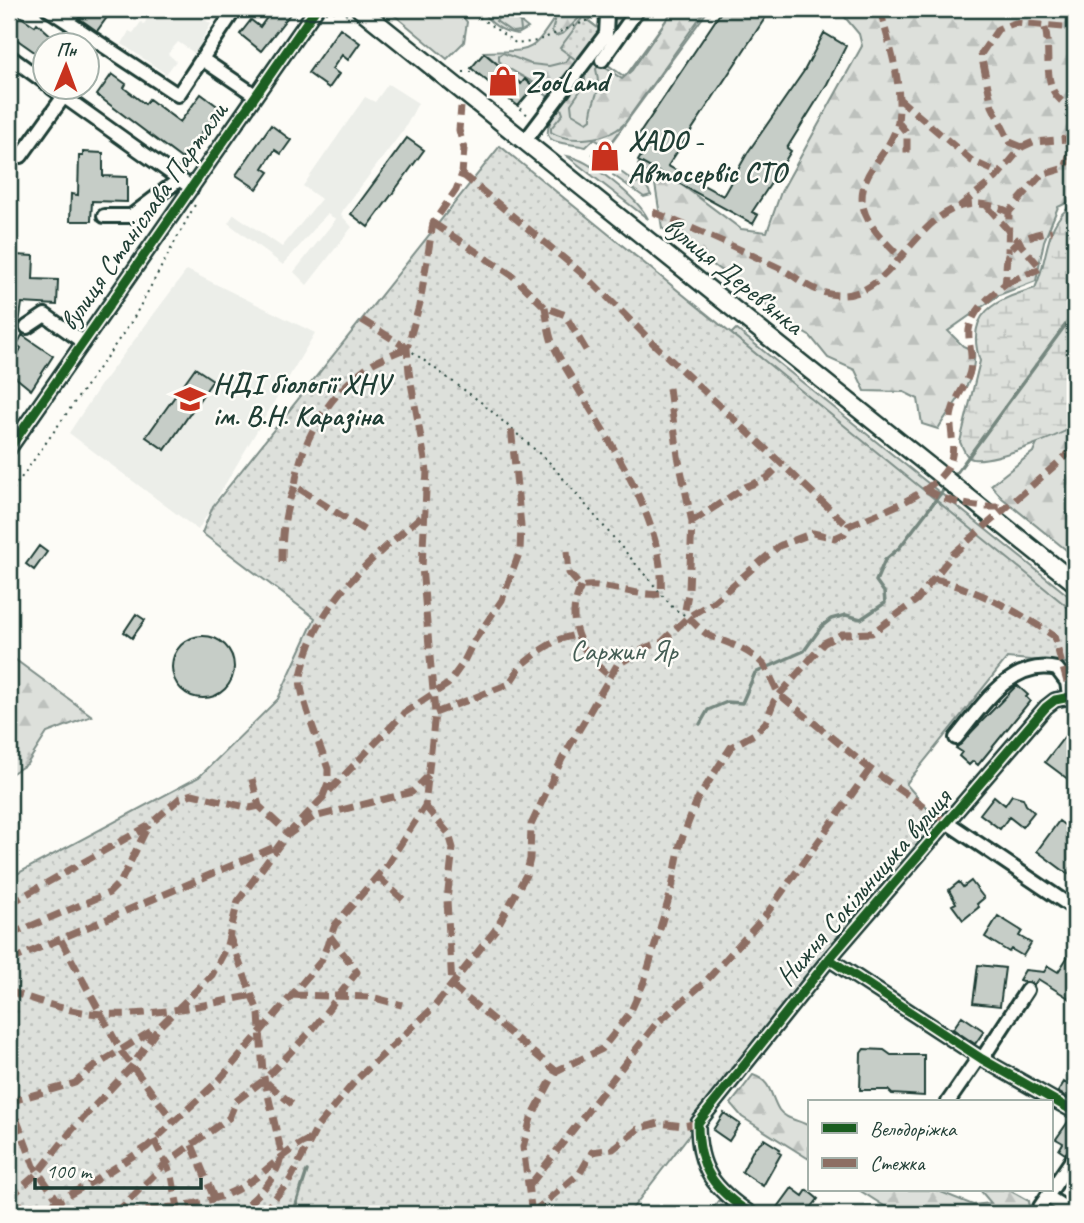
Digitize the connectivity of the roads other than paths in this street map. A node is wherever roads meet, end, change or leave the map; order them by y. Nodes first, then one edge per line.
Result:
1 (48, 9) edge
2 (77, 9) edge
3 (235, 9) edge
4 (318, 9) edge
5 (360, 9) edge
6 (638, 9) edge
7 (607, 15) road end
8 (68, 20) junction
9 (9, 56) edge
10 (202, 59) junction
11 (602, 60) dead end
12 (32, 73) edge
13 (255, 95) junction
14 (60, 102) edge
15 (72, 102) edge
16 (525, 141) junction
17 (21, 156) dead end
18 (180, 179) junction
19 (196, 192) junction
20 (104, 216) dead end
21 (27, 327) dead end
22 (83, 342) junction
23 (9, 449) edge
24 (1075, 583) edge
25 (1072, 695) edge
26 (956, 738) dead end
27 (948, 823) junction
28 (1075, 909) edge
29 (829, 959) junction
30 (1027, 990) dead end
31 (980, 1058) junction
32 (949, 1100) edge
33 (1075, 1112) edge
34 (1075, 1155) edge
35 (1052, 1190) edge
36 (1051, 1192) edge
37 (751, 1214) edge
38 (1075, 1214) edge

1 - 8 street
2 - 8 street
3 - 10 street
4 - 13 street, вулиця Станіслава Партали
5 - 16 main road, вулиця Дерев’янка
6 - 11 street
7 - 16 street
8 - 10 street
9 - 12 street
10 - 13 street
13 - 19 street, вулиця Станіслава Партали
14 - 17 street
15 - 18 street
16 - 24 main road, вулиця Дерев’янка
18 - 19 street
18 - 20 street
19 - 22 street, вулиця Станіслава Партали
21 - 22 street
22 - 23 street, вулиця Станіслава Партали
25 - 26 street
25 - 27 street, Нижня Сокільницька вулиця
27 - 28 street
27 - 29 street, Нижня Сокільницька вулиця
29 - 31 street
29 - 37 street, Нижня Сокільницька вулиця
30 - 31 street
31 - 32 street
31 - 33 street
34 - 35 street
36 - 38 street

